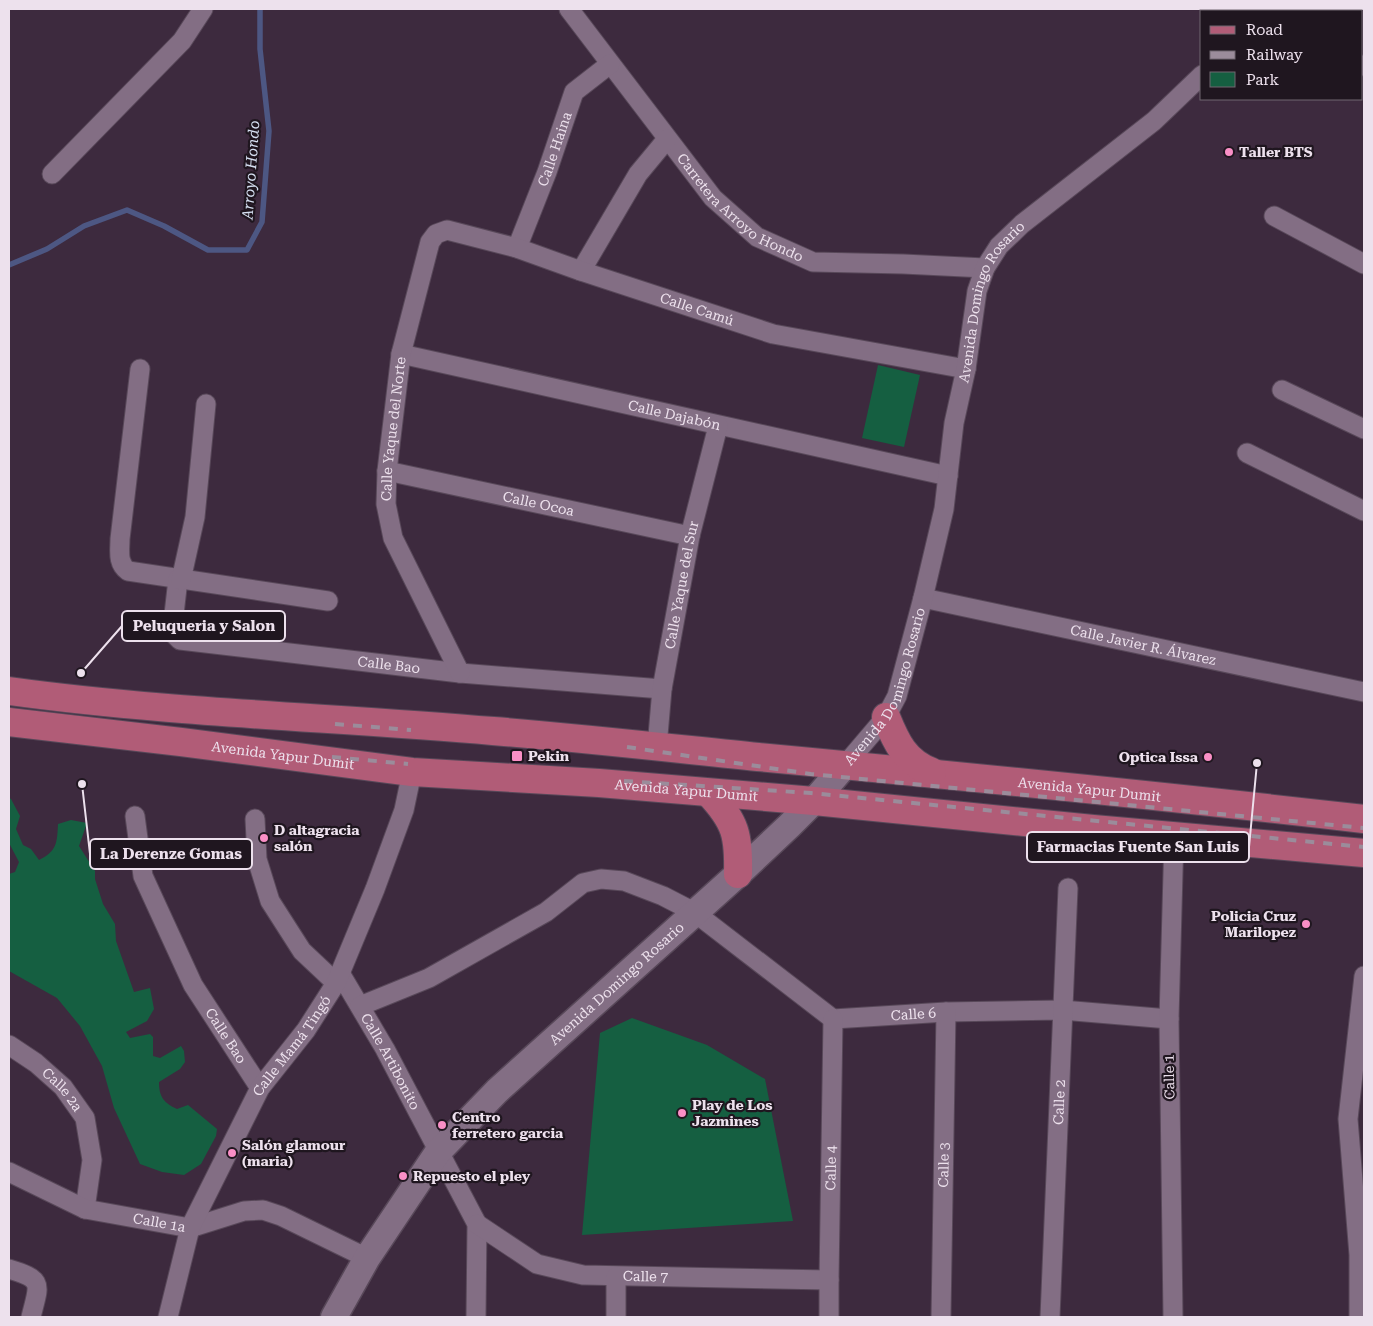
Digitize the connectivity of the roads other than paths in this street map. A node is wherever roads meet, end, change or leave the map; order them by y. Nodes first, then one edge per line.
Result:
1 (203, 9) edge
2 (569, 9) edge
3 (610, 64) junction
4 (1200, 77) edge
5 (666, 139) junction
6 (52, 174) dead end
7 (1274, 216) dead end
8 (436, 234) joint
9 (517, 248) junction
10 (1364, 264) edge
11 (985, 268) junction
12 (581, 271) junction
13 (401, 354) junction
14 (140, 369) dead end
15 (966, 369) junction
16 (1282, 390) dead end
17 (206, 404) dead end
18 (718, 426) junction
19 (1364, 429) edge
20 (1246, 452) dead end
21 (387, 471) junction
22 (948, 476) junction
23 (1364, 511) edge
24 (690, 536) junction
25 (180, 580) junction
26 (923, 598) junction
27 (328, 601) dead end
28 (460, 673) junction
29 (662, 689) junction
30 (9, 691) edge
31 (1364, 692) edge
32 (886, 717) junction
33 (9, 722) edge
34 (657, 747) junction
35 (846, 764) junction
36 (412, 772) junction
37 (938, 774) junction
38 (709, 793) junction
39 (814, 801) junction
40 (135, 816) dead end
41 (255, 819) dead end
42 (1364, 819) edge
43 (1174, 836) junction
44 (1364, 853) edge
45 (738, 874) junction
46 (1068, 888) dead end
47 (694, 912) junction
48 (1364, 976) edge
49 (338, 978) junction
50 (360, 1006) junction
51 (1062, 1010) junction
52 (946, 1012) junction
53 (833, 1019) junction
54 (1168, 1019) junction
55 (9, 1045) edge
56 (260, 1088) junction
57 (438, 1152) junction
58 (9, 1172) edge
59 (85, 1209) junction
60 (477, 1224) junction
61 (190, 1228) junction
62 (367, 1258) junction
63 (9, 1268) edge
64 (616, 1277) junction
65 (828, 1280) junction
66 (31, 1317) edge
67 (168, 1317) edge
68 (334, 1317) edge
69 (476, 1317) edge
70 (616, 1317) edge
71 (829, 1317) edge
72 (941, 1317) edge
73 (1050, 1317) edge
74 (1173, 1317) edge
75 (1359, 1317) edge

1 - 6 street
2 - 3 street, Carretera Arroyo Hondo
3 - 5 street, Carretera Arroyo Hondo
3 - 9 street, Calle Haina
4 - 11 street, Avenida Domingo Rosario
5 - 11 street, Carretera Arroyo Hondo
5 - 12 street
7 - 10 street
8 - 9 street, Calle Camú
8 - 13 street, Calle Yaque del Norte
9 - 12 street, Calle Camú
11 - 15 street, Avenida Domingo Rosario
12 - 15 street, Calle Camú
13 - 18 street, Calle Dajabón
13 - 21 street, Calle Yaque del Norte
14 - 25 street
15 - 22 street, Avenida Domingo Rosario
16 - 19 street
17 - 25 street
18 - 22 street, Calle Dajabón
18 - 24 street, Calle Yaque del Sur
20 - 23 street
21 - 24 street, Calle Ocoa
21 - 28 street, Calle Yaque del Norte
22 - 26 street, Avenida Domingo Rosario
24 - 29 street, Calle Yaque del Sur
25 - 27 street
25 - 28 street, Calle Bao
26 - 31 street, Calle Javier R. Álvarez
26 - 32 street, Avenida Domingo Rosario
28 - 29 street, Calle Bao
29 - 34 street, Calle Yaque del Sur
30 - 34 main road, Avenida Yapur Dumit
32 - 35 street, Avenida Domingo Rosario
32 - 37 main road
33 - 36 main road, Avenida Yapur Dumit
34 - 35 main road, Avenida Yapur Dumit
35 - 37 main road, Avenida Yapur Dumit
35 - 39 main road, Avenida Domingo Rosario
36 - 38 main road, Avenida Yapur Dumit
36 - 49 street, Calle Mamá Tingó
37 - 42 main road, Avenida Yapur Dumit
38 - 39 main road, Avenida Yapur Dumit
38 - 45 main road
39 - 43 main road, Avenida Yapur Dumit
39 - 45 main road, Avenida Domingo Rosario
40 - 56 street, Calle Bao
41 - 49 street, Calle Artibonito
43 - 44 main road, Avenida Yapur Dumit
43 - 54 street, Calle 1
45 - 47 main road, Avenida Domingo Rosario
46 - 51 street, Calle 2
47 - 50 street
47 - 53 street
47 - 57 main road, Avenida Domingo Rosario
48 - 75 street
49 - 50 street, Calle Artibonito
49 - 56 street, Calle Mamá Tingó
50 - 57 street, Calle Artibonito
51 - 52 street, Calle 6
51 - 54 street, Calle 6
51 - 73 street, Calle 2
52 - 53 street, Calle 6
52 - 72 street, Calle 3
53 - 65 street, Calle 4
54 - 74 street, Calle 1
55 - 59 street, Calle 2a
56 - 61 street, Calle Mamá Tingó
57 - 60 street, Calle Artibonito
57 - 62 main road, Avenida Domingo Rosario
58 - 59 street, Calle 1a
59 - 61 street, Calle 1a
60 - 64 street, Calle 7
60 - 69 street
61 - 62 street, Calle 1a
61 - 67 street, Calle Mamá Tingó
62 - 68 main road, Avenida Domingo Rosario
63 - 66 street
64 - 65 street, Calle 7
64 - 70 street
65 - 71 street, Calle 4

